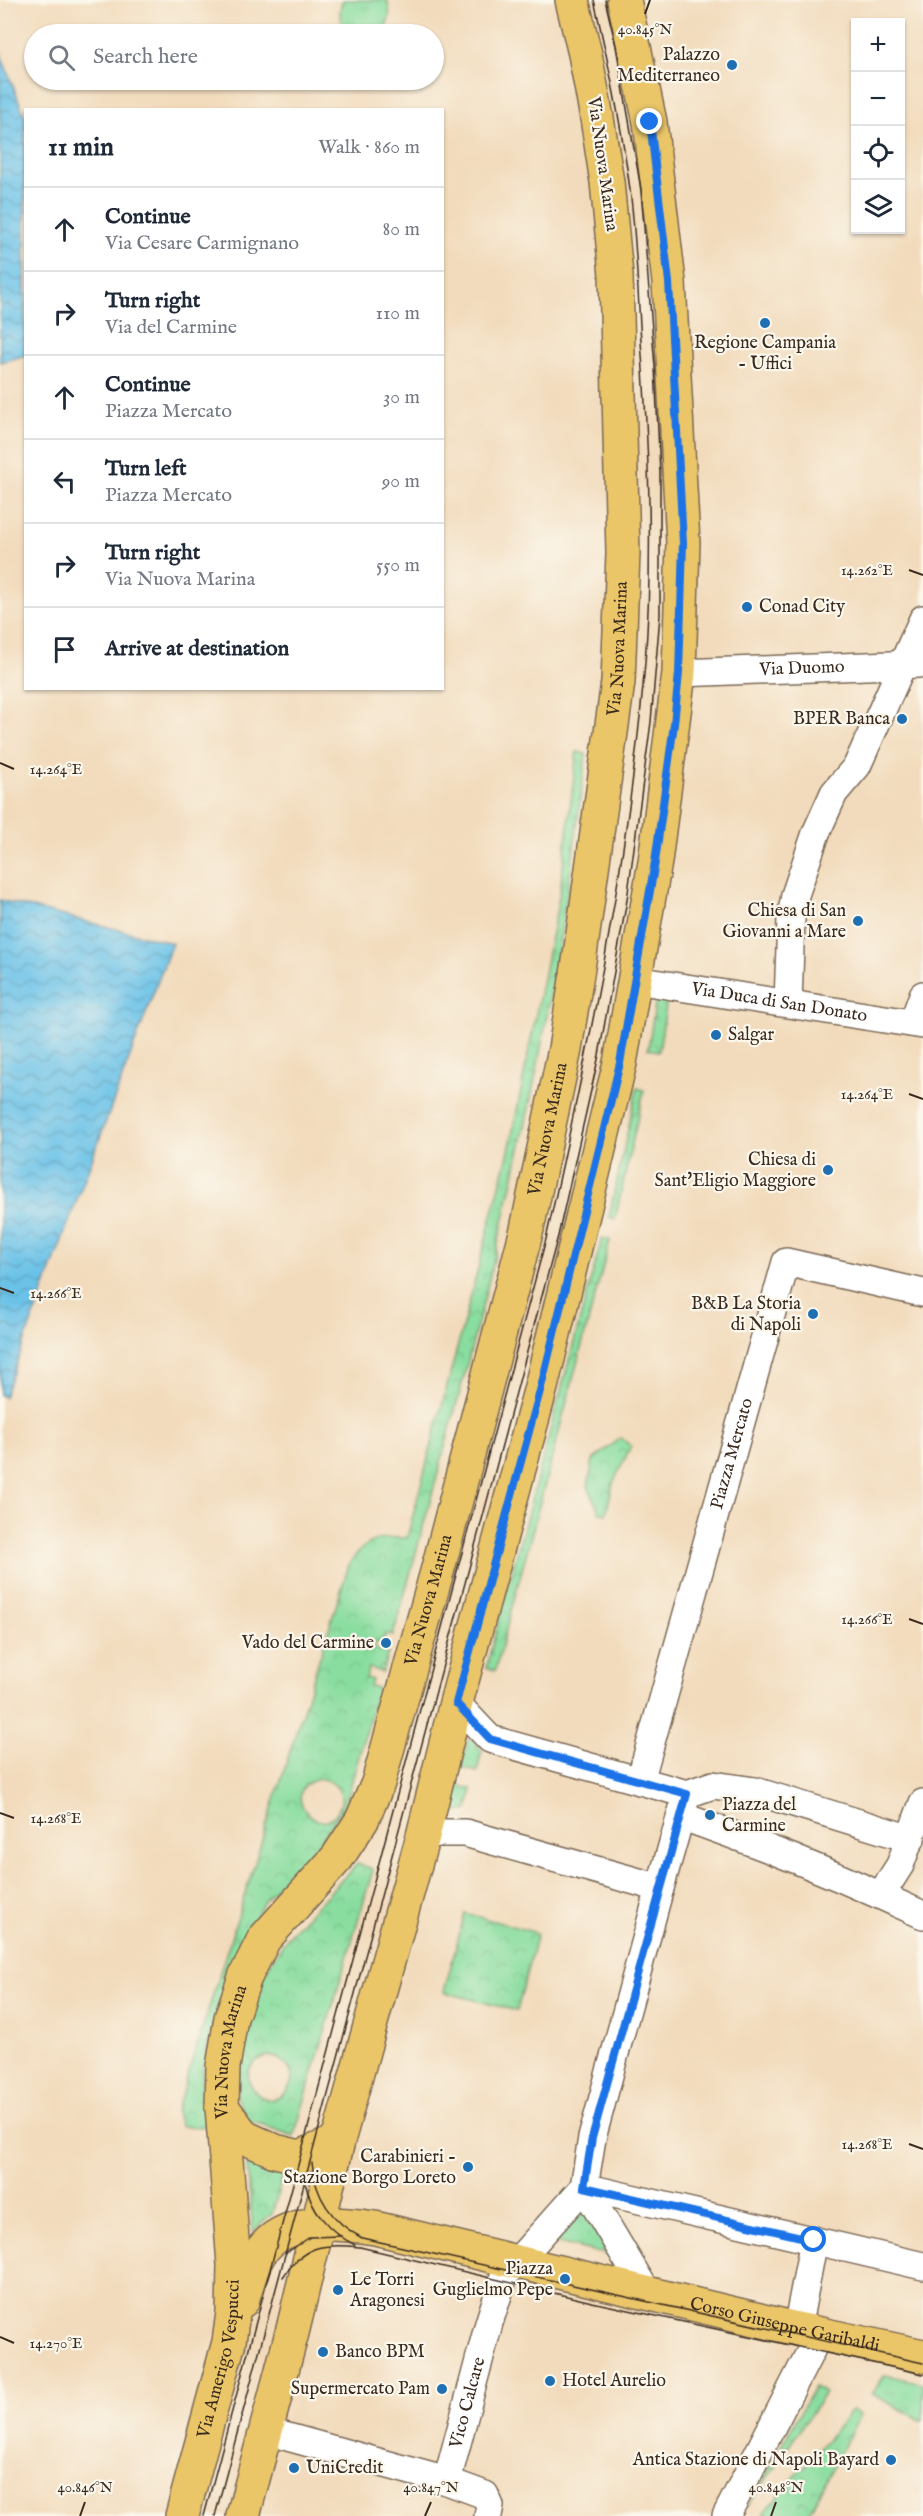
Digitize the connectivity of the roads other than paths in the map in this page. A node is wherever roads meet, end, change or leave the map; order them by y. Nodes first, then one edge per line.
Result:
1 (572, 0) edge
2 (624, 0) edge
3 (923, 619) edge
4 (913, 664) edge
5 (679, 673) junction
6 (635, 980) junction
7 (923, 995) edge
8 (788, 1003) junction
9 (918, 1024) edge
10 (923, 1293) edge
11 (456, 1703) junction
12 (640, 1781) junction
13 (923, 1803) edge
14 (684, 1805) junction
15 (423, 1836) junction
16 (911, 1839) junction
17 (660, 1888) junction
18 (881, 1895) junction
19 (923, 1915) edge
20 (222, 2108) junction
21 (335, 2155) junction
22 (584, 2187) junction
23 (228, 2199) joint
24 (319, 2223) junction
25 (375, 2228) junction
26 (814, 2240) junction
27 (516, 2263) junction
28 (923, 2266) edge
29 (646, 2291) junction
30 (808, 2331) junction
31 (229, 2342) junction
32 (923, 2356) edge
33 (266, 2431) junction
34 (447, 2481) junction
35 (182, 2516) edge
36 (243, 2516) edge
37 (488, 2516) edge
38 (726, 2516) edge

1 - 20 main road, Via Nuova Marina
2 - 5 main road
3 - 4 street
4 - 5 street, Via Duomo
4 - 8 street
5 - 6 main road
6 - 8 street, Via Duca di San Donato
6 - 11 main road
7 - 9 street
8 - 9 street, Via Duca di San Donato
10 - 12 street, Piazza Mercato
11 - 12 street
11 - 15 main road
12 - 14 street
13 - 16 street
14 - 16 street
14 - 17 street
14 - 18 street
15 - 17 street
15 - 21 main road
16 - 18 street
17 - 22 street
18 - 19 street
20 - 21 main road
20 - 23 main road, Via Nuova Marina
21 - 24 main road
21 - 25 main road
22 - 26 street
22 - 27 street
22 - 29 street
23 - 31 main road, Via Amerigo Vespucci
24 - 25 main road
24 - 31 main road
24 - 33 main road
25 - 27 main road
26 - 28 street
26 - 30 street
27 - 29 main road
27 - 34 street, Vico Calcare
29 - 30 main road, Corso Giuseppe Garibaldi
30 - 32 main road, Corso Giuseppe Garibaldi
30 - 38 street
31 - 35 main road, Via Amerigo Vespucci
33 - 34 street
33 - 36 main road
34 - 37 street

